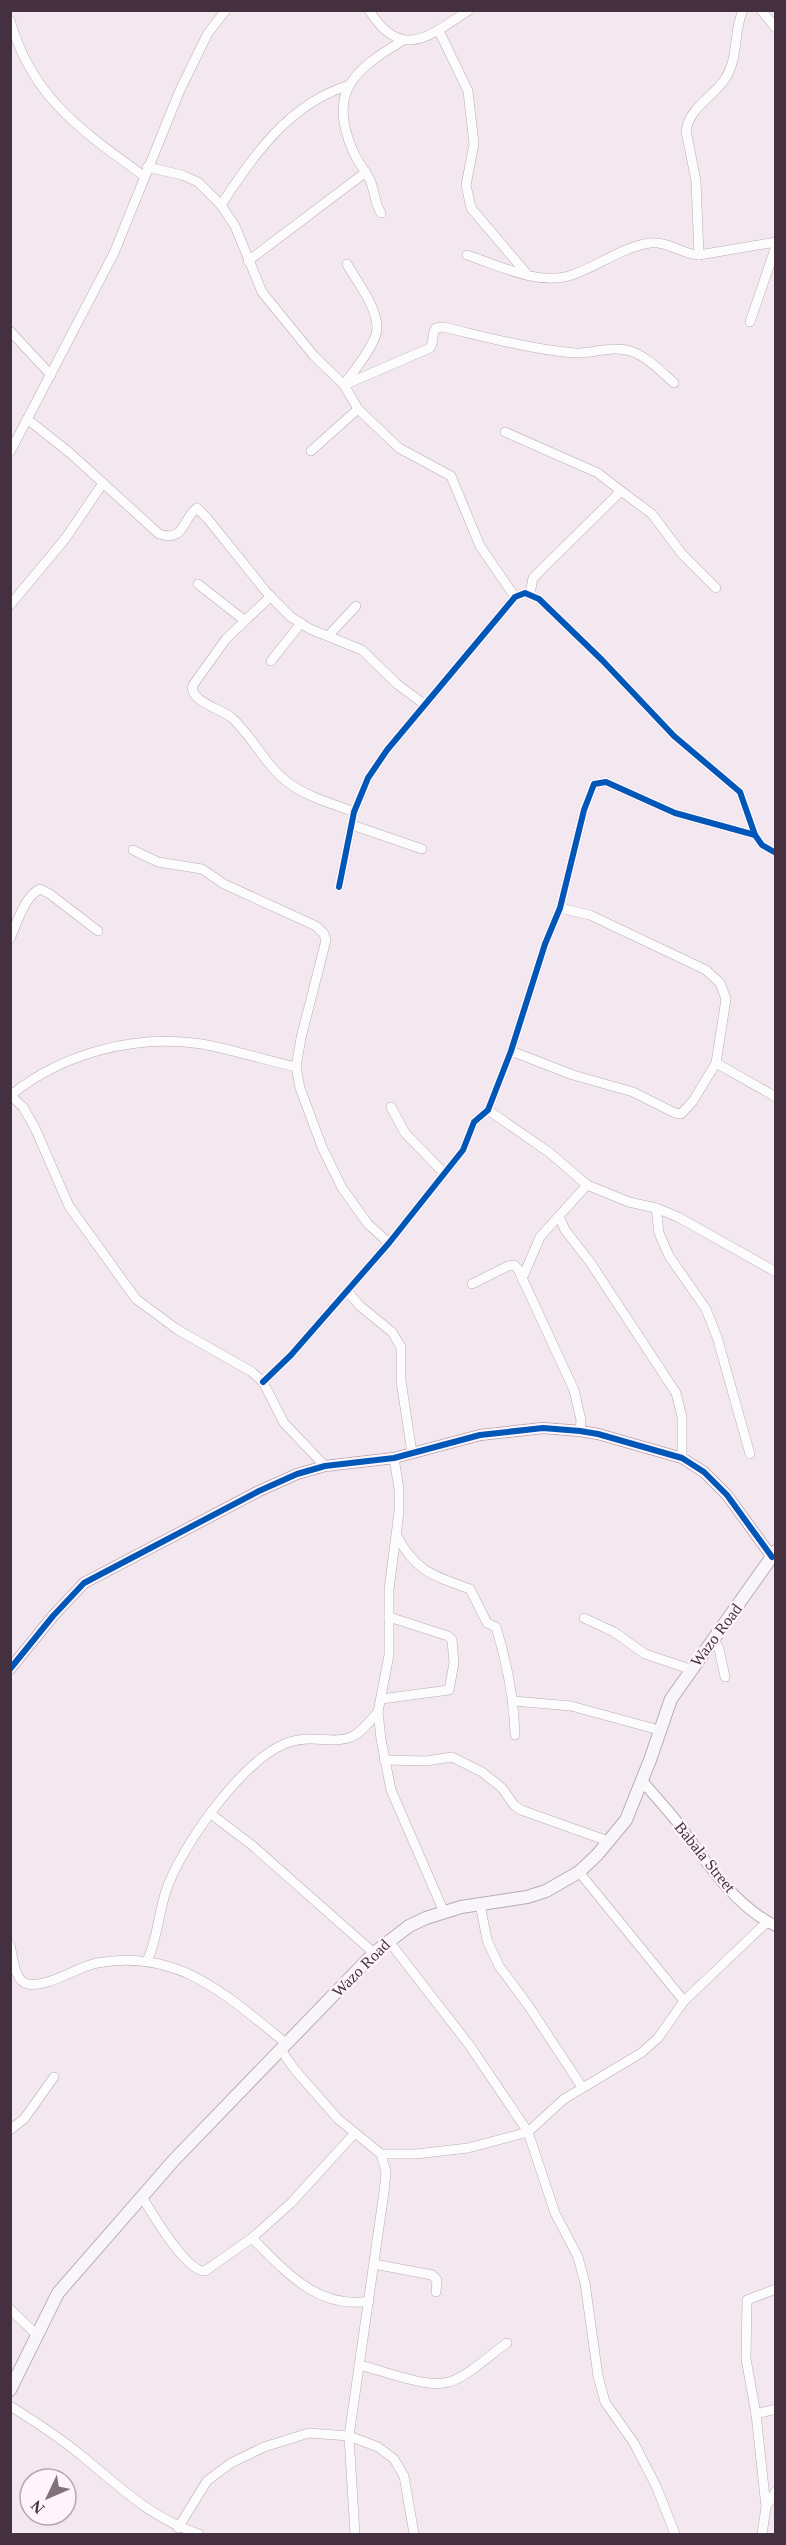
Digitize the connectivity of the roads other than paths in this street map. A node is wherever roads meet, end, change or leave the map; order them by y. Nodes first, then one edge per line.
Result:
1 (226, 10) edge
2 (369, 10) edge
3 (469, 10) edge
4 (743, 10) edge
5 (761, 10) edge
6 (10, 20) edge
7 (776, 28) edge
8 (439, 31) junction
9 (402, 41) junction
10 (347, 86) junction
11 (145, 172) junction
12 (366, 172) junction
13 (221, 205) junction
14 (381, 213) dead end
15 (776, 244) edge
16 (466, 255) dead end
17 (699, 255) junction
18 (248, 261) junction
19 (347, 264) dead end
20 (528, 275) junction
21 (750, 322) dead end
22 (10, 331) edge
23 (51, 375) junction
24 (674, 383) dead end
25 (344, 385) junction
26 (358, 410) junction
27 (27, 419) junction
28 (505, 432) dead end
29 (311, 451) dead end
30 (10, 452) edge
31 (103, 483) junction
32 (621, 491) junction
33 (198, 584) dead end
34 (716, 588) dead end
35 (530, 594) junction
36 (271, 596) junction
37 (515, 597) junction
38 (12, 598) edge
39 (356, 606) dead end
40 (244, 620) junction
41 (301, 623) junction
42 (329, 635) junction
43 (271, 662) dead end
44 (425, 705) junction
45 (354, 812) junction
46 (352, 825) junction
47 (755, 835) junction
48 (422, 849) dead end
49 (133, 850) dead end
50 (776, 853) edge
51 (339, 887) dead end
52 (560, 908) junction
53 (98, 931) dead end
54 (10, 939) edge
55 (511, 1052) junction
56 (716, 1063) junction
57 (296, 1068) junction
58 (11, 1095) edge
59 (776, 1097) edge
60 (391, 1107) dead end
61 (488, 1110) junction
62 (444, 1173) junction
63 (587, 1185) junction
64 (656, 1208) junction
65 (559, 1216) junction
66 (389, 1243) junction
67 (776, 1272) edge
68 (522, 1279) junction
69 (472, 1284) dead end
70 (347, 1291) junction
71 (263, 1382) junction
72 (580, 1431) junction
73 (412, 1453) junction
74 (750, 1454) dead end
75 (394, 1458) junction
76 (682, 1458) junction
77 (325, 1466) junction
78 (397, 1536) junction
79 (774, 1554) edge
80 (389, 1617) junction
81 (584, 1618) dead end
82 (714, 1640) junction
83 (690, 1668) junction
84 (10, 1669) edge
85 (724, 1677) dead end
86 (381, 1699) junction
87 (513, 1701) junction
88 (378, 1712) junction
89 (659, 1730) junction
90 (515, 1735) dead end
91 (384, 1760) junction
92 (642, 1781) junction
93 (211, 1814) junction
94 (609, 1841) junction
95 (579, 1872) junction
96 (480, 1904) junction
97 (444, 1912) junction
98 (771, 1924) edge
99 (388, 1940) junction
100 (10, 1945) edge
101 (374, 1953) junction
102 (147, 1961) junction
103 (684, 2001) junction
104 (284, 2047) junction
105 (54, 2077) dead end
106 (582, 2087) junction
107 (10, 2130) edge
108 (528, 2132) junction
109 (354, 2134) junction
110 (381, 2154) junction
111 (142, 2197) junction
112 (252, 2238) junction
113 (374, 2264) junction
114 (776, 2289) edge
115 (436, 2292) dead end
116 (369, 2301) junction
117 (10, 2309) edge
118 (37, 2335) junction
119 (507, 2343) dead end
120 (359, 2365) junction
121 (10, 2390) edge
122 (10, 2406) edge
123 (776, 2409) edge
124 (756, 2414) junction
125 (349, 2436) junction
126 (776, 2491) edge
127 (766, 2507) junction
128 (178, 2528) junction
129 (199, 2535) edge
130 (355, 2535) edge
131 (414, 2535) edge
132 (675, 2535) edge
133 (762, 2535) edge

1 - 11 street
2 - 9 street
3 - 8 street
4 - 17 street
5 - 7 street
6 - 11 street
8 - 9 street
8 - 20 street
9 - 10 street
10 - 12 street
10 - 13 street
11 - 13 street
11 - 23 street
12 - 14 street
12 - 18 street
13 - 18 street
15 - 17 street
15 - 21 street
16 - 20 street
17 - 20 street
18 - 25 street
19 - 25 street
22 - 23 street
23 - 27 street
24 - 25 street
25 - 26 street
26 - 29 street
26 - 37 street
27 - 30 street
27 - 31 street
28 - 32 street
31 - 36 street
31 - 38 street
32 - 34 street
32 - 35 street
33 - 40 street
35 - 37 street
35 - 47 street
36 - 40 street
36 - 41 street
37 - 44 street
39 - 42 street
40 - 45 street
41 - 42 street
41 - 43 street
42 - 44 street
44 - 45 street
45 - 46 street
46 - 48 street
46 - 51 street
47 - 50 street
47 - 52 street
49 - 57 street
52 - 55 street
52 - 56 street
53 - 54 street
55 - 56 street
55 - 61 street
56 - 59 street
57 - 58 street
57 - 66 street
58 - 71 street
60 - 62 street
61 - 62 street
61 - 63 street
62 - 66 street
63 - 64 street
63 - 65 street
64 - 67 street
64 - 74 street
65 - 68 street
65 - 76 street
66 - 70 street
68 - 69 street
68 - 72 street
70 - 71 street
70 - 73 street
71 - 77 street
72 - 73 street
72 - 76 street
73 - 75 street
75 - 77 street
75 - 78 street
76 - 79 street
77 - 84 street
78 - 80 street
78 - 87 street
79 - 82 main road, Wazo Road
80 - 86 street
80 - 86 street
81 - 83 street
82 - 83 main road, Wazo Road
82 - 85 street
83 - 89 main road, Wazo Road
86 - 88 street
87 - 89 street
87 - 90 street
88 - 91 street
88 - 93 street
89 - 92 main road, Wazo Road
91 - 94 street
91 - 97 street
92 - 94 main road, Wazo Road
92 - 98 street, Babala Street
93 - 101 street
93 - 102 street
94 - 95 main road, Wazo Road
95 - 96 main road, Wazo Road
95 - 103 street
96 - 97 main road, Wazo Road
96 - 106 street
97 - 99 main road, Wazo Road
98 - 103 street
99 - 101 main road, Wazo Road
99 - 108 street
100 - 102 street
101 - 104 main road, Wazo Road
102 - 104 street
103 - 106 street
104 - 109 street
104 - 111 main road, Wazo Road
105 - 107 street
106 - 108 street
108 - 110 street
108 - 132 street
109 - 110 street
109 - 112 street
110 - 113 street
111 - 112 street
111 - 118 main road, Wazo Road
112 - 116 street
113 - 115 street
113 - 116 street
114 - 124 street
116 - 120 street
117 - 118 street
118 - 121 main road, Wazo Road
119 - 120 street
120 - 125 street
122 - 128 street
123 - 124 street
124 - 127 street
125 - 128 street
125 - 130 street
125 - 131 street
126 - 127 street
127 - 133 street
128 - 129 street

